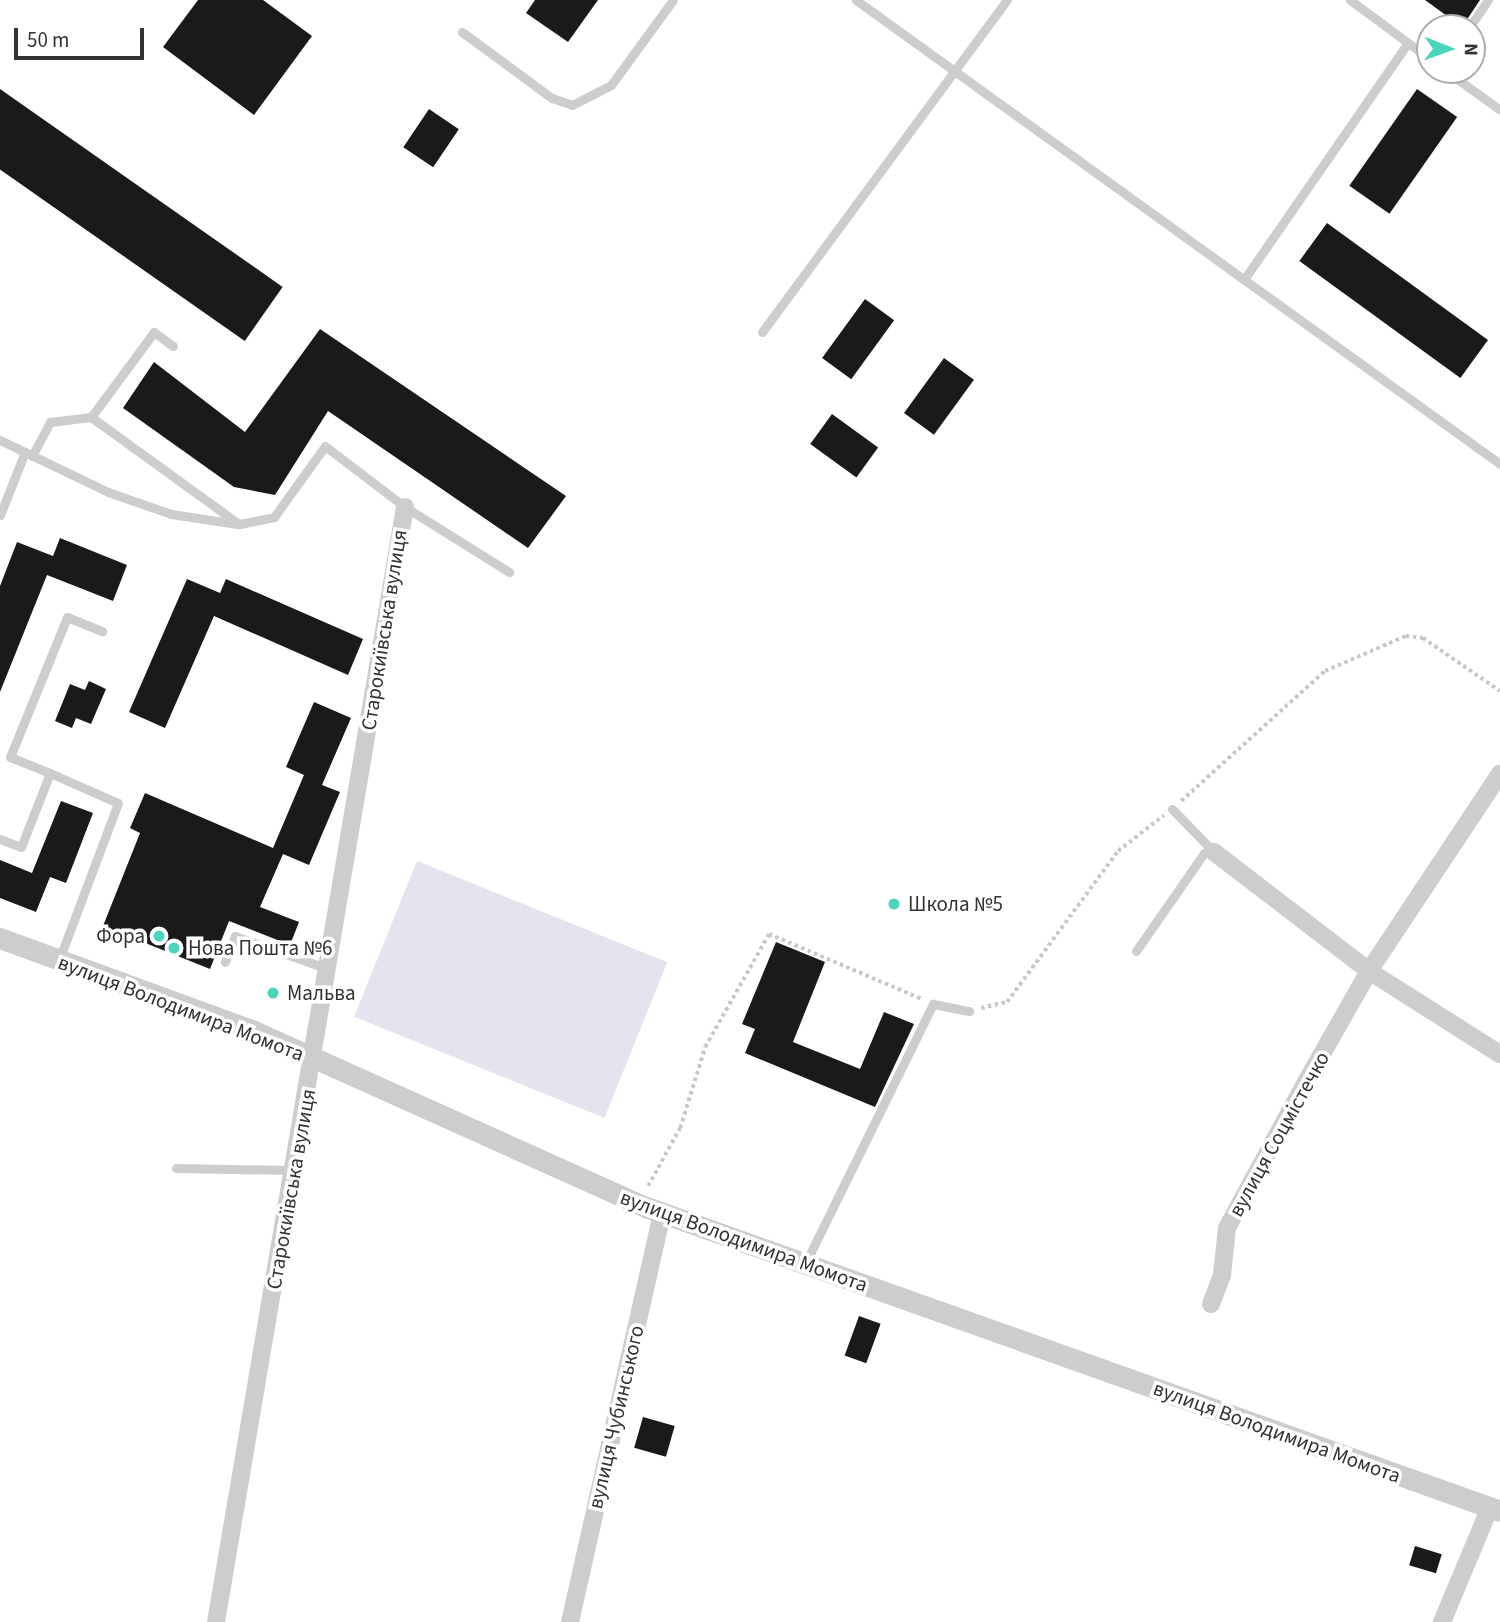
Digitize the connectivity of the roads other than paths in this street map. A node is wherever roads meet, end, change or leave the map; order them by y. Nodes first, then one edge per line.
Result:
1 (673, 0) edge
2 (856, 0) edge
3 (1007, 0) edge
4 (1350, 0) edge
5 (462, 32) dead end
6 (1408, 43) junction
7 (1416, 49) edge
8 (955, 71) junction
9 (1464, 84) edge
10 (1500, 110) edge
11 (1245, 278) junction
12 (762, 332) dead end
13 (173, 346) dead end
14 (91, 417) junction
15 (0, 440) edge
16 (28, 454) junction
17 (1500, 464) edge
18 (405, 507) junction
19 (0, 515) edge
20 (239, 524) junction
21 (509, 572) dead end
22 (102, 631) dead end
23 (50, 773) junction
24 (1500, 774) edge
25 (1172, 809) road end
26 (0, 839) edge
27 (1214, 852) junction
28 (0, 938) edge
29 (1136, 951) dead end
30 (59, 960) junction
31 (225, 962) dead end
32 (328, 969) junction
33 (1369, 971) junction
34 (969, 1011) road end
35 (1500, 1055) edge
36 (313, 1059) junction
37 (176, 1168) dead end
38 (294, 1170) junction
39 (662, 1213) junction
40 (806, 1264) junction
41 (1211, 1304) dead end
42 (1495, 1509) edge
43 (216, 1622) edge
44 (569, 1622) edge
45 (1442, 1622) edge

1 - 5 lane
2 - 8 lane
3 - 8 lane
4 - 6 lane
6 - 7 lane
6 - 11 lane
8 - 11 lane
8 - 12 lane
9 - 10 lane
11 - 17 lane
13 - 14 lane
14 - 16 lane
14 - 20 lane
15 - 16 lane
16 - 19 lane
16 - 20 lane
18 - 20 lane
18 - 21 lane
18 - 32 street, Старокиївська вулиця
22 - 23 lane
23 - 26 lane
23 - 30 lane
24 - 33 street, вулиця Соцмістечко
25 - 27 lane
27 - 29 lane
27 - 33 street
28 - 30 street, вулиця Володимира Момота
30 - 36 street, вулиця Володимира Момота
31 - 32 lane
32 - 36 street, Старокиївська вулиця
33 - 35 street
33 - 41 street, вулиця Соцмістечко
34 - 40 lane
36 - 38 street, Старокиївська вулиця
36 - 39 street, вулиця Володимира Момота
37 - 38 lane
38 - 43 street, Старокиївська вулиця
39 - 40 street, вулиця Володимира Момота
39 - 44 street, вулиця Чубинського
40 - 42 street, вулиця Володимира Момота
42 - 45 street

